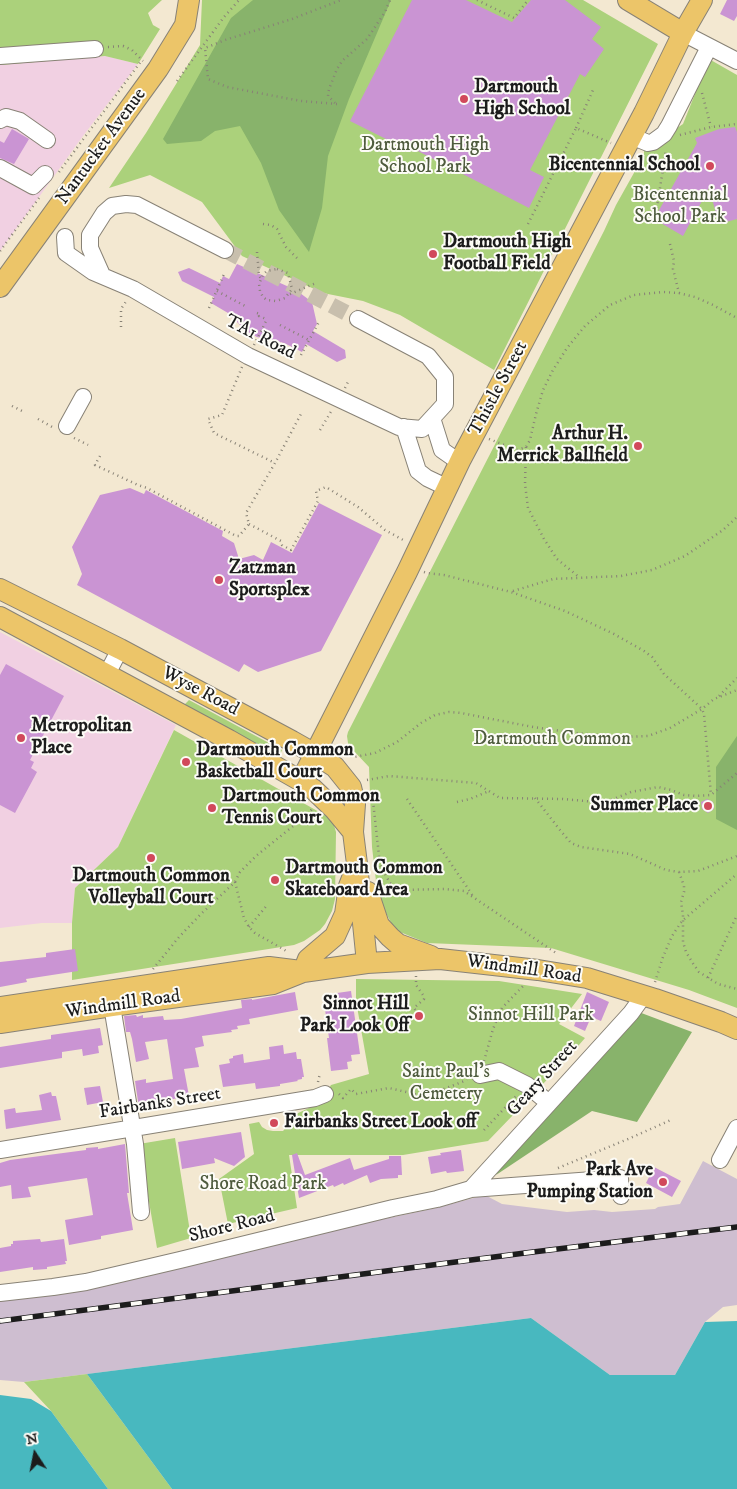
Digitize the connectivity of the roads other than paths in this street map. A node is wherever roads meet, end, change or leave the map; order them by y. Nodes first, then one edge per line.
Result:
1 (190, 0) edge
2 (628, 0) edge
3 (702, 0) edge
4 (684, 33) junction
5 (709, 47) junction
6 (94, 49) road end
7 (0, 56) edge
8 (737, 61) edge
9 (2, 117) edge
10 (47, 140) dead end
11 (628, 143) junction
12 (0, 168) edge
13 (52, 172) road end
14 (48, 222) junction
15 (98, 222) junction
16 (66, 237) junction
17 (225, 250) tunnel mouth
18 (102, 275) junction
19 (0, 287) edge
20 (358, 320) tunnel mouth
21 (82, 397) dead end
22 (432, 418) junction
23 (404, 427) junction
24 (64, 430) road end
25 (461, 459) junction
26 (448, 488) junction
27 (0, 589) edge
28 (0, 617) edge
29 (120, 649) junction
30 (107, 674) junction
31 (316, 754) junction
32 (301, 781) junction
33 (353, 832) junction
34 (357, 864) junction
35 (440, 959) junction
36 (367, 963) junction
37 (306, 965) junction
38 (649, 989) junction
39 (111, 998) junction
40 (0, 1007) edge
41 (0, 1024) edge
42 (737, 1028) edge
43 (480, 1074) road end
44 (325, 1094) road end
45 (549, 1102) junction
46 (737, 1128) edge
47 (132, 1129) junction
48 (0, 1150) edge
49 (720, 1160) dead end
50 (471, 1189) junction
51 (622, 1196) dead end
52 (141, 1212) dead end
53 (0, 1293) edge

1 - 14 main road, Nantucket Avenue
2 - 4 main road
3 - 4 main road, Thistle Street
4 - 5 street
4 - 11 main road, Thistle Street
5 - 8 street
5 - 11 street
6 - 7 street
9 - 10 street
11 - 25 main road, Thistle Street
12 - 13 street
14 - 16 street
14 - 19 main road, Nantucket Avenue
15 - 16 street
15 - 17 street
15 - 18 street
16 - 18 street, TA1 Road
18 - 23 street, TA1 Road
20 - 22 street
21 - 24 street
22 - 23 street, TA1 Road
22 - 25 street
23 - 26 street
25 - 26 main road, Thistle Street
26 - 31 main road, Thistle Street
27 - 29 main road, Wyse Road
28 - 30 main road, Wyse Road
29 - 30 street
29 - 31 main road, Wyse Road
30 - 32 main road, Wyse Road
31 - 32 main road, Thistle Street
31 - 33 main road, Wyse Road
32 - 33 main road, Wyse Road
33 - 34 main road, Wyse Road
34 - 35 main road
34 - 36 main road, Wyse Road
34 - 37 main road
35 - 36 main road, Windmill Road
35 - 38 main road, Windmill Road
36 - 37 main road, Windmill Road
37 - 39 main road, Windmill Road
38 - 42 main road, Windmill Road
38 - 45 street, Geary Street
39 - 40 main road, Windmill Road
39 - 41 main road, Windmill Road
39 - 47 street
43 - 45 street
44 - 47 street, Fairbanks Street
45 - 50 street, Geary Street
46 - 49 street
47 - 48 street, Fairbanks Street
47 - 52 street
50 - 51 street, Shore Road
50 - 53 street, Shore Road

